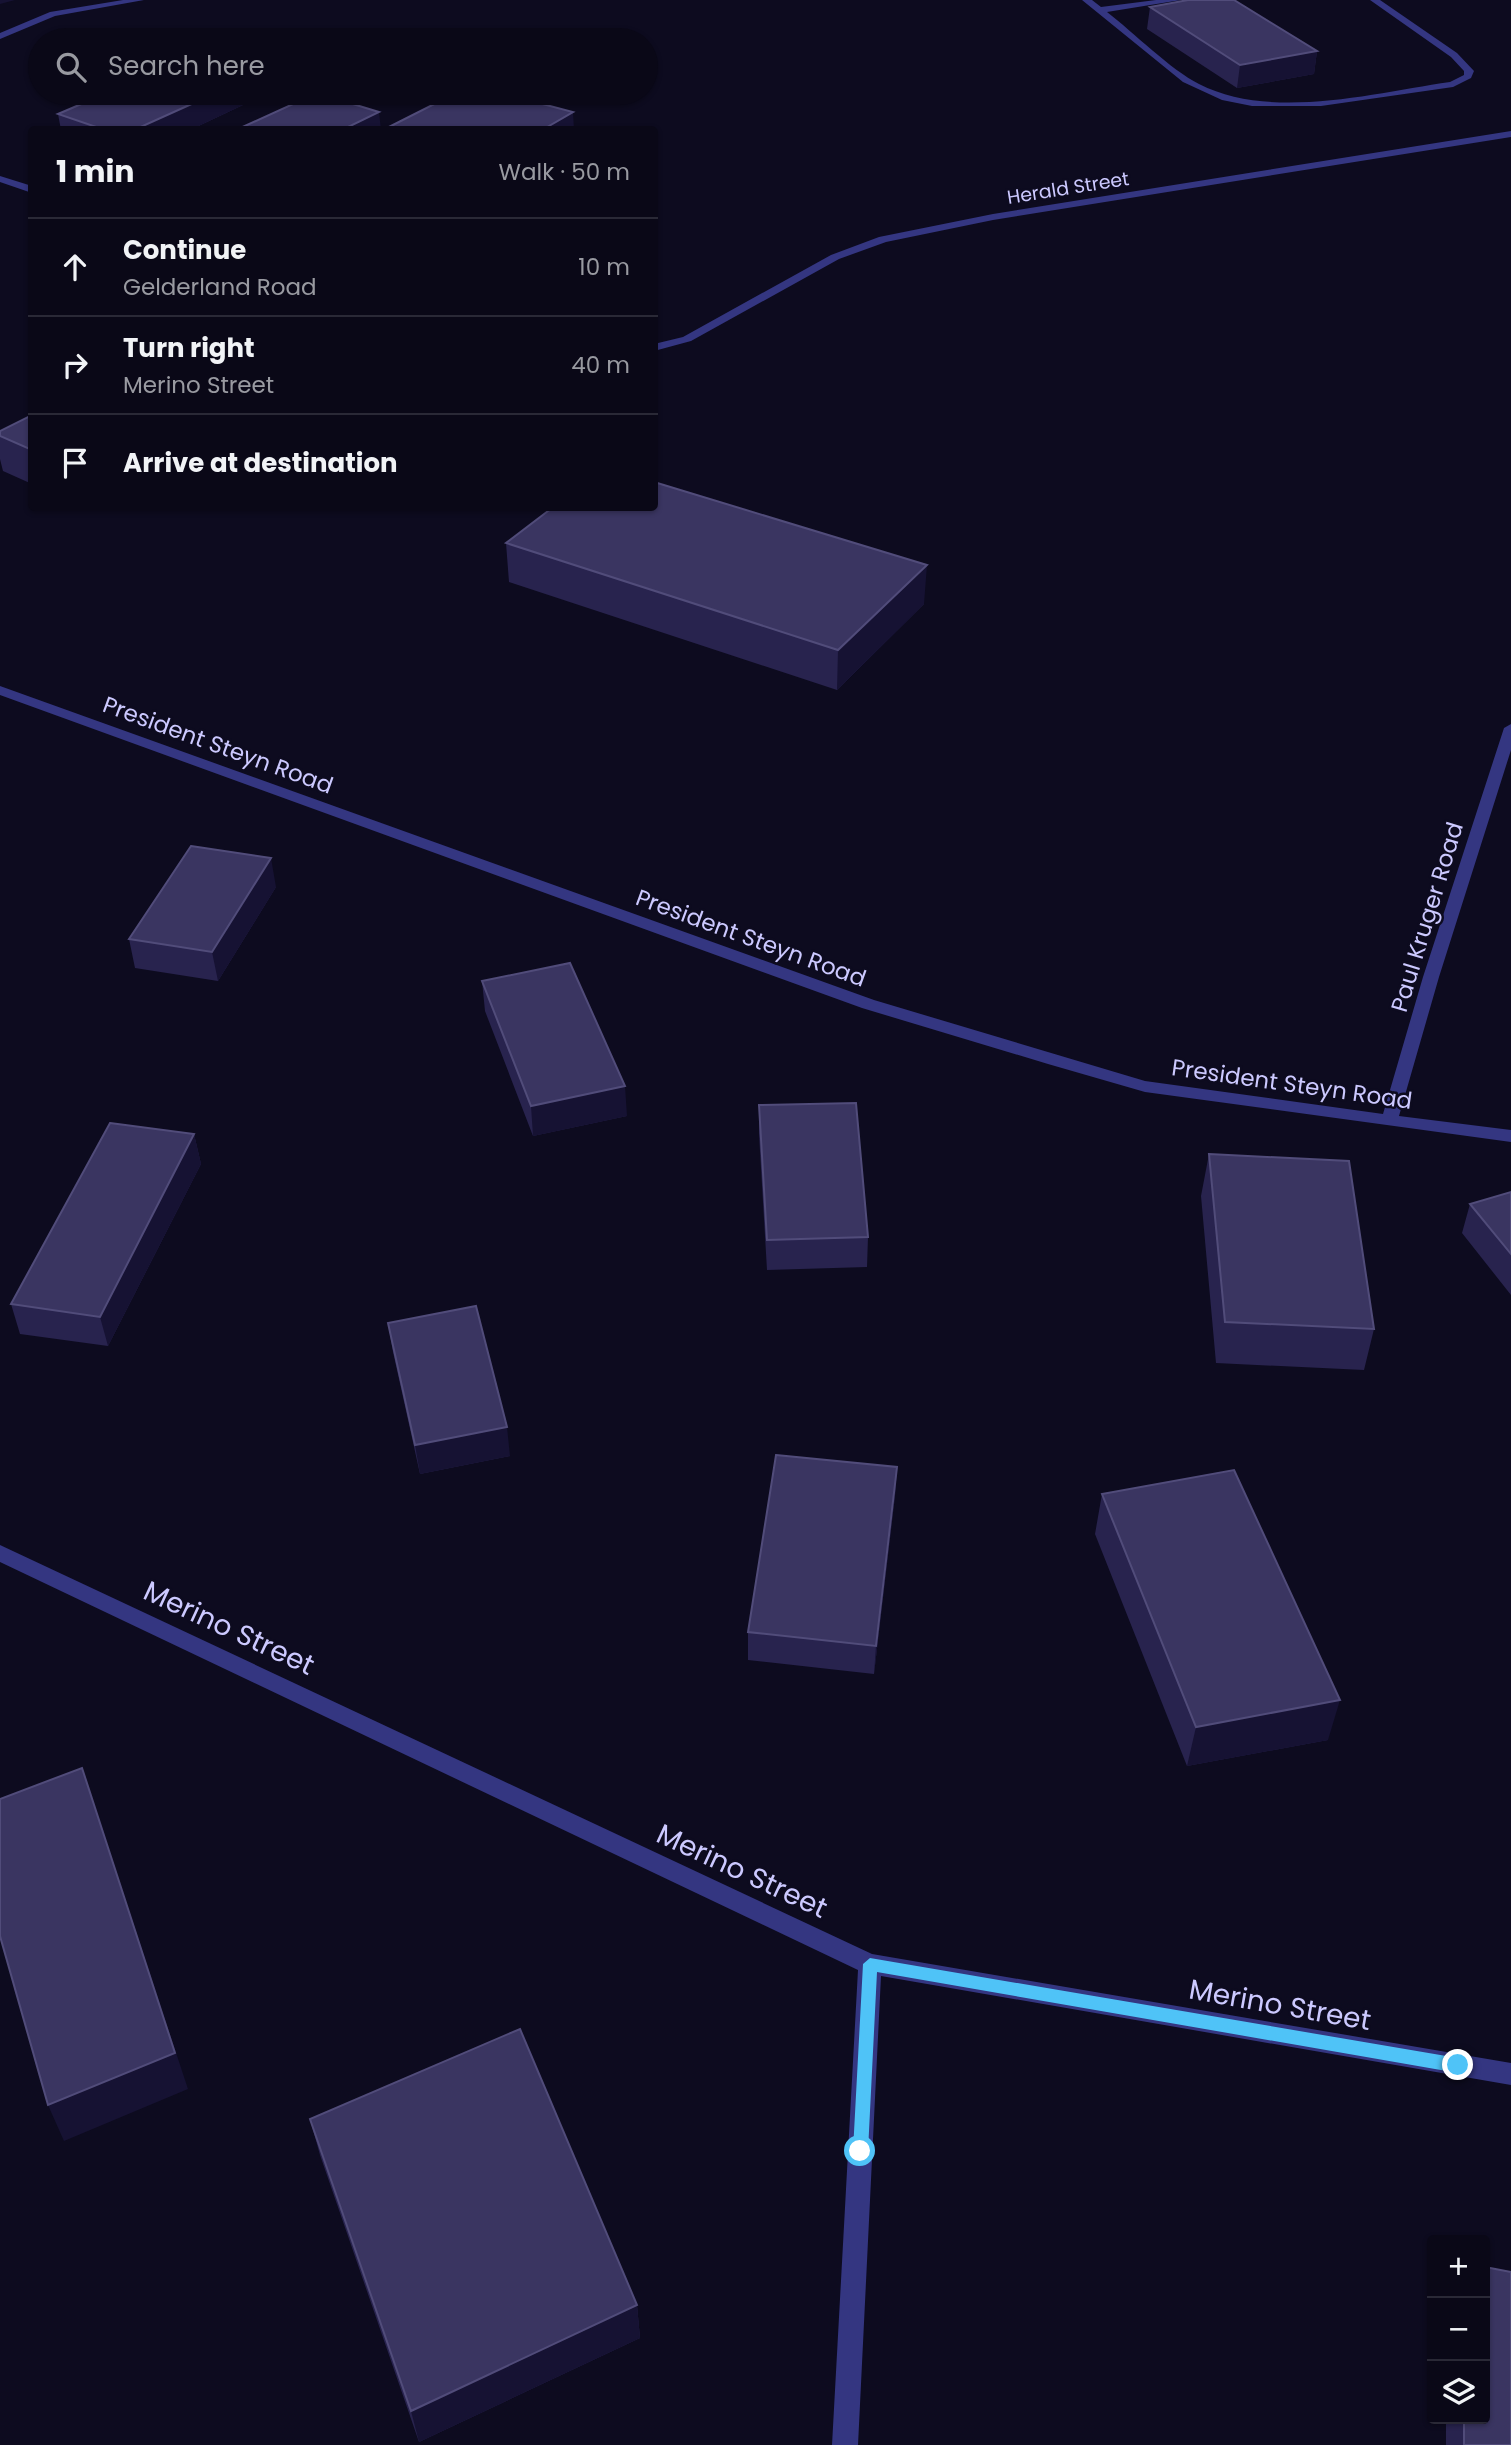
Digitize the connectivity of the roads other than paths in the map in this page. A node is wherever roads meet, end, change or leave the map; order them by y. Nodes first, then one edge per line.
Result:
1 (141, 0) edge
2 (1086, 0) edge
3 (1177, 0) edge
4 (1374, 0) edge
5 (1099, 10) junction
6 (0, 36) edge
7 (1511, 134) edge
8 (0, 179) edge
9 (28, 189) edge
10 (658, 347) edge
11 (0, 690) edge
12 (1511, 728) edge
13 (1389, 1120) junction
14 (1511, 1136) edge
15 (0, 1553) edge
16 (870, 1964) junction
17 (1511, 2074) edge
18 (845, 2445) edge

1 - 6 street
2 - 5 street
3 - 5 street
4 - 5 street
7 - 10 street, Herald Street
8 - 9 street
11 - 13 street, President Steyn Road
12 - 13 street, Paul Kruger Road
13 - 14 street, President Steyn Road
15 - 16 street, Merino Street
16 - 17 street, Merino Street
16 - 18 street

